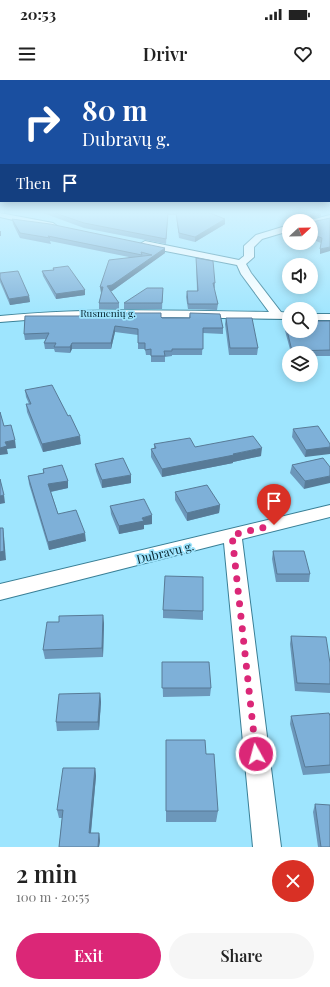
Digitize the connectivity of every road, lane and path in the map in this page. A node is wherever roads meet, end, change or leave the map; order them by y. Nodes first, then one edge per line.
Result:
1 (169, 249) edge
2 (249, 249) edge
3 (241, 263) junction
4 (282, 314) edge
5 (282, 316) edge
6 (318, 317) edge
7 (330, 317) edge
8 (0, 319) edge
9 (330, 511) edge
10 (232, 535) junction
11 (0, 592) edge
12 (267, 847) edge

1 - 3 street
2 - 3 street
3 - 4 street
5 - 8 street, Rusmenių g.
6 - 7 street
9 - 10 street, Dubravų g.
10 - 11 street, Dubravų g.
10 - 12 street

